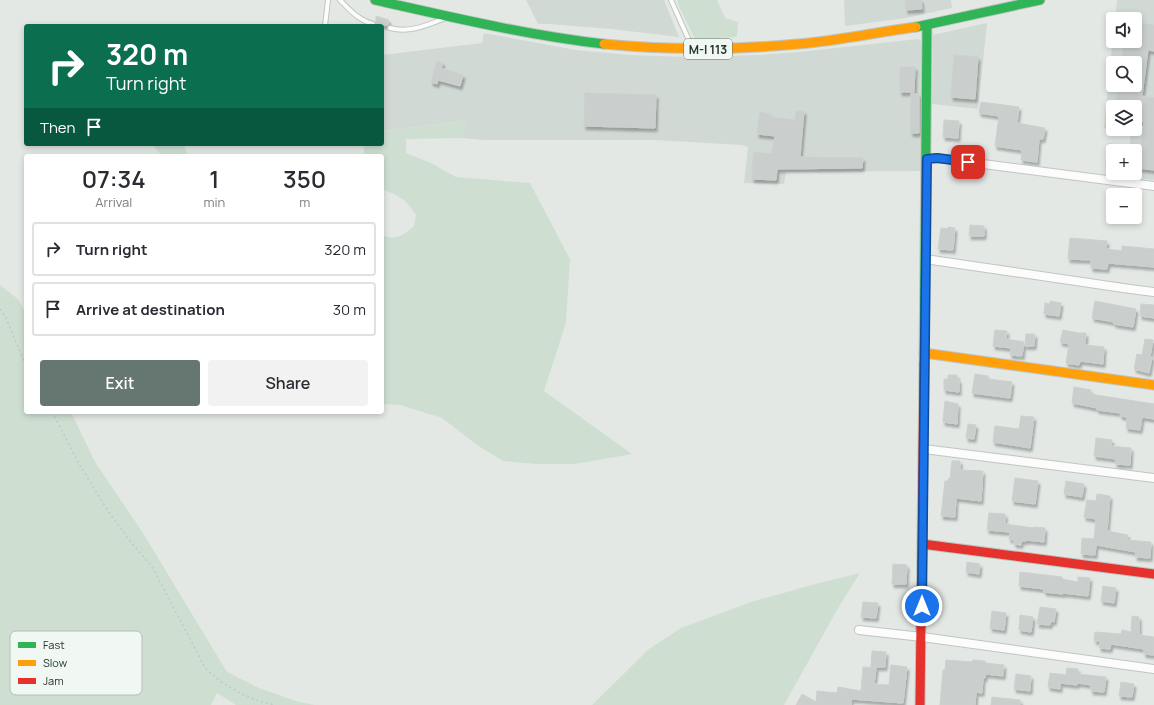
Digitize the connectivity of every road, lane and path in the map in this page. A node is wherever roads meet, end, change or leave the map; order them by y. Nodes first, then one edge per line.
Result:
1 (328, 0) edge
2 (340, 0) edge
3 (375, 0) edge
4 (671, 0) edge
5 (1040, 0) edge
6 (449, 16) junction
7 (325, 24) edge
8 (372, 24) dead end
9 (927, 25) junction
10 (390, 28) dead end
11 (693, 49) junction
12 (927, 159) junction
13 (1154, 186) edge
14 (926, 258) junction
15 (1154, 292) edge
16 (0, 309) edge
17 (924, 353) junction
18 (24, 361) edge
19 (1154, 385) edge
20 (53, 414) edge
21 (924, 448) junction
22 (1154, 478) edge
23 (922, 544) junction
24 (1154, 574) edge
25 (859, 630) dead end
26 (922, 637) junction
27 (1154, 669) edge
28 (276, 705) edge
29 (920, 705) edge

1 - 7 lane
2 - 8 lane
3 - 6 street, M-I 113
4 - 11 lane
5 - 9 street, M-I 113
6 - 10 lane
6 - 11 street, M-I 113
9 - 11 street, M-I 113
9 - 12 street
12 - 13 street
12 - 14 street
14 - 15 street
14 - 17 street
16 - 18 path
17 - 19 street
17 - 21 street
20 - 28 path
21 - 22 street
21 - 23 street
23 - 24 street
23 - 26 street
25 - 26 street
26 - 27 street
26 - 29 street

